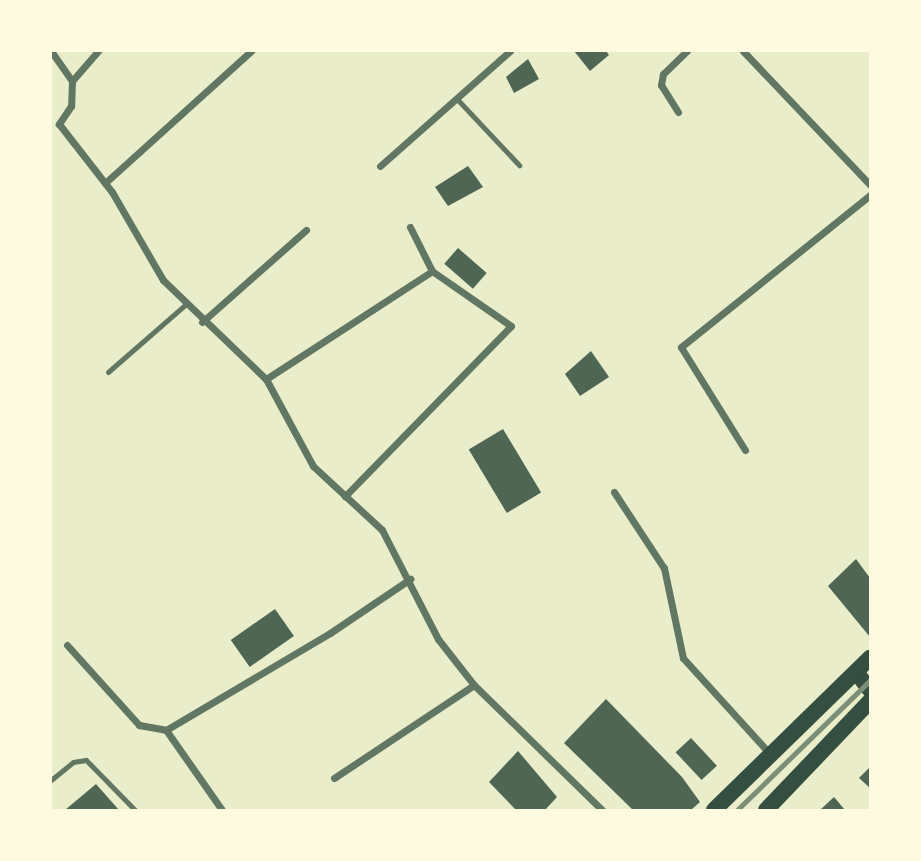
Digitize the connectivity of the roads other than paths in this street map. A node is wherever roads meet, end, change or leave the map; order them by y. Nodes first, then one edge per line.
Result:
1 (51, 51) edge
2 (98, 51) edge
3 (251, 51) edge
4 (510, 51) edge
5 (687, 51) edge
6 (743, 51) edge
7 (72, 81) junction
8 (457, 99) junction
9 (678, 112) dead end
10 (59, 124) junction
11 (51, 130) edge
12 (519, 165) dead end
13 (380, 166) dead end
14 (105, 183) junction
15 (870, 185) edge
16 (870, 195) edge
17 (410, 226) dead end
18 (306, 230) dead end
19 (432, 271) junction
20 (186, 304) junction
21 (202, 322) junction
22 (108, 372) dead end
23 (266, 379) junction
24 (745, 450) dead end
25 (614, 492) dead end
26 (345, 496) junction
27 (410, 579) junction
28 (67, 645) dead end
29 (870, 658) edge
30 (856, 672) junction
31 (474, 685) junction
32 (870, 690) edge
33 (868, 709) edge
34 (166, 730) junction
35 (771, 755) junction
36 (334, 778) dead end
37 (51, 780) edge
38 (135, 810) edge
39 (222, 810) edge
40 (602, 810) edge
41 (714, 810) edge
42 (766, 810) edge

1 - 7 street
2 - 7 street
3 - 14 street
4 - 8 street
5 - 9 street
6 - 15 street
7 - 10 street
8 - 12 lane
8 - 13 street
10 - 11 street
10 - 14 street
14 - 20 street
16 - 24 street
17 - 19 street
18 - 21 street
19 - 23 street
19 - 26 street
20 - 21 street
20 - 22 lane
21 - 23 street
23 - 26 street
25 - 35 street
26 - 27 street
27 - 31 street
27 - 34 street
28 - 34 street
29 - 30 main road
30 - 32 main road
30 - 35 main road
31 - 36 street
31 - 40 street
33 - 42 main road
34 - 39 street
35 - 41 main road
37 - 38 lane

